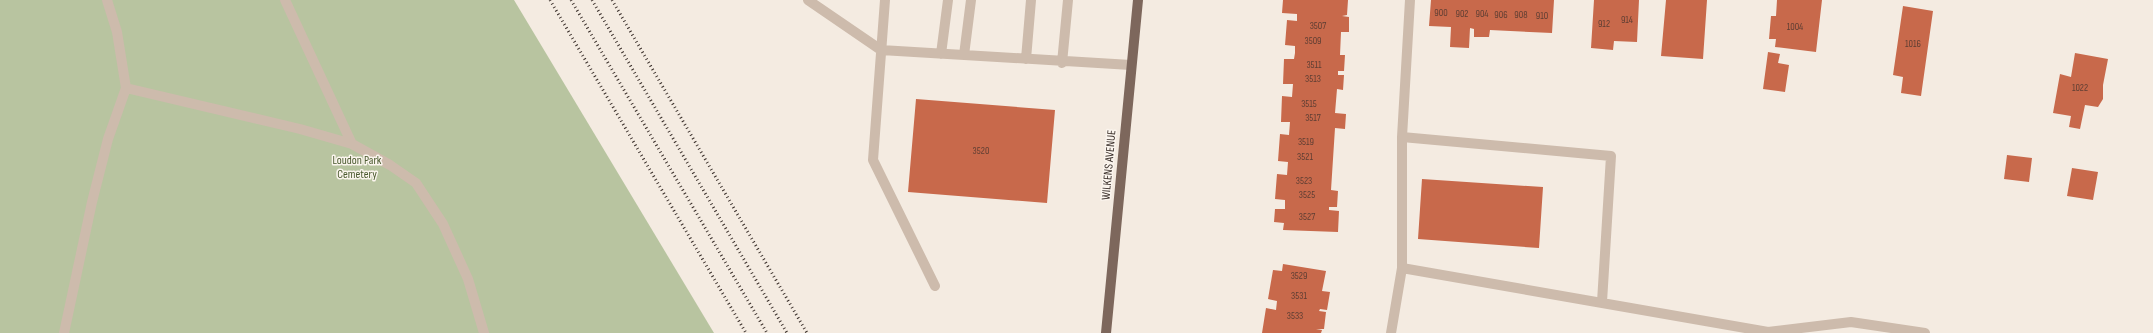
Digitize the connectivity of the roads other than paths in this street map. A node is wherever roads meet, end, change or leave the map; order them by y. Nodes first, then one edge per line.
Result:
1 (107, 0) edge
2 (284, 0) edge
3 (808, 0) edge
4 (885, 0) edge
5 (948, 0) edge
6 (971, 0) edge
7 (1031, 0) edge
8 (1068, 0) edge
9 (1138, 0) edge
10 (1410, 0) edge
11 (881, 50) junction
12 (941, 54) junction
13 (964, 55) junction
14 (1026, 59) junction
15 (1062, 62) junction
16 (1131, 66) junction
17 (126, 88) junction
18 (1402, 137) junction
19 (352, 144) junction
20 (1402, 268) junction
21 (935, 286) dead end
22 (1602, 302) junction
23 (1768, 332) edge
24 (64, 333) edge
25 (484, 333) edge
26 (1106, 333) edge
27 (1391, 333) edge
28 (1924, 333) edge

1 - 17 street
2 - 19 street
3 - 11 street
4 - 11 street
5 - 12 street
6 - 13 street
7 - 14 street
8 - 15 street
9 - 16 main road, WILKENS AVENUE
10 - 18 street
11 - 12 street
11 - 21 street
12 - 13 street
13 - 14 street
14 - 15 street
15 - 16 street
16 - 26 main road, WILKENS AVENUE
17 - 19 street
17 - 24 street
18 - 20 street
18 - 22 street
19 - 25 street
20 - 22 street
20 - 27 street
22 - 23 street
23 - 28 street

